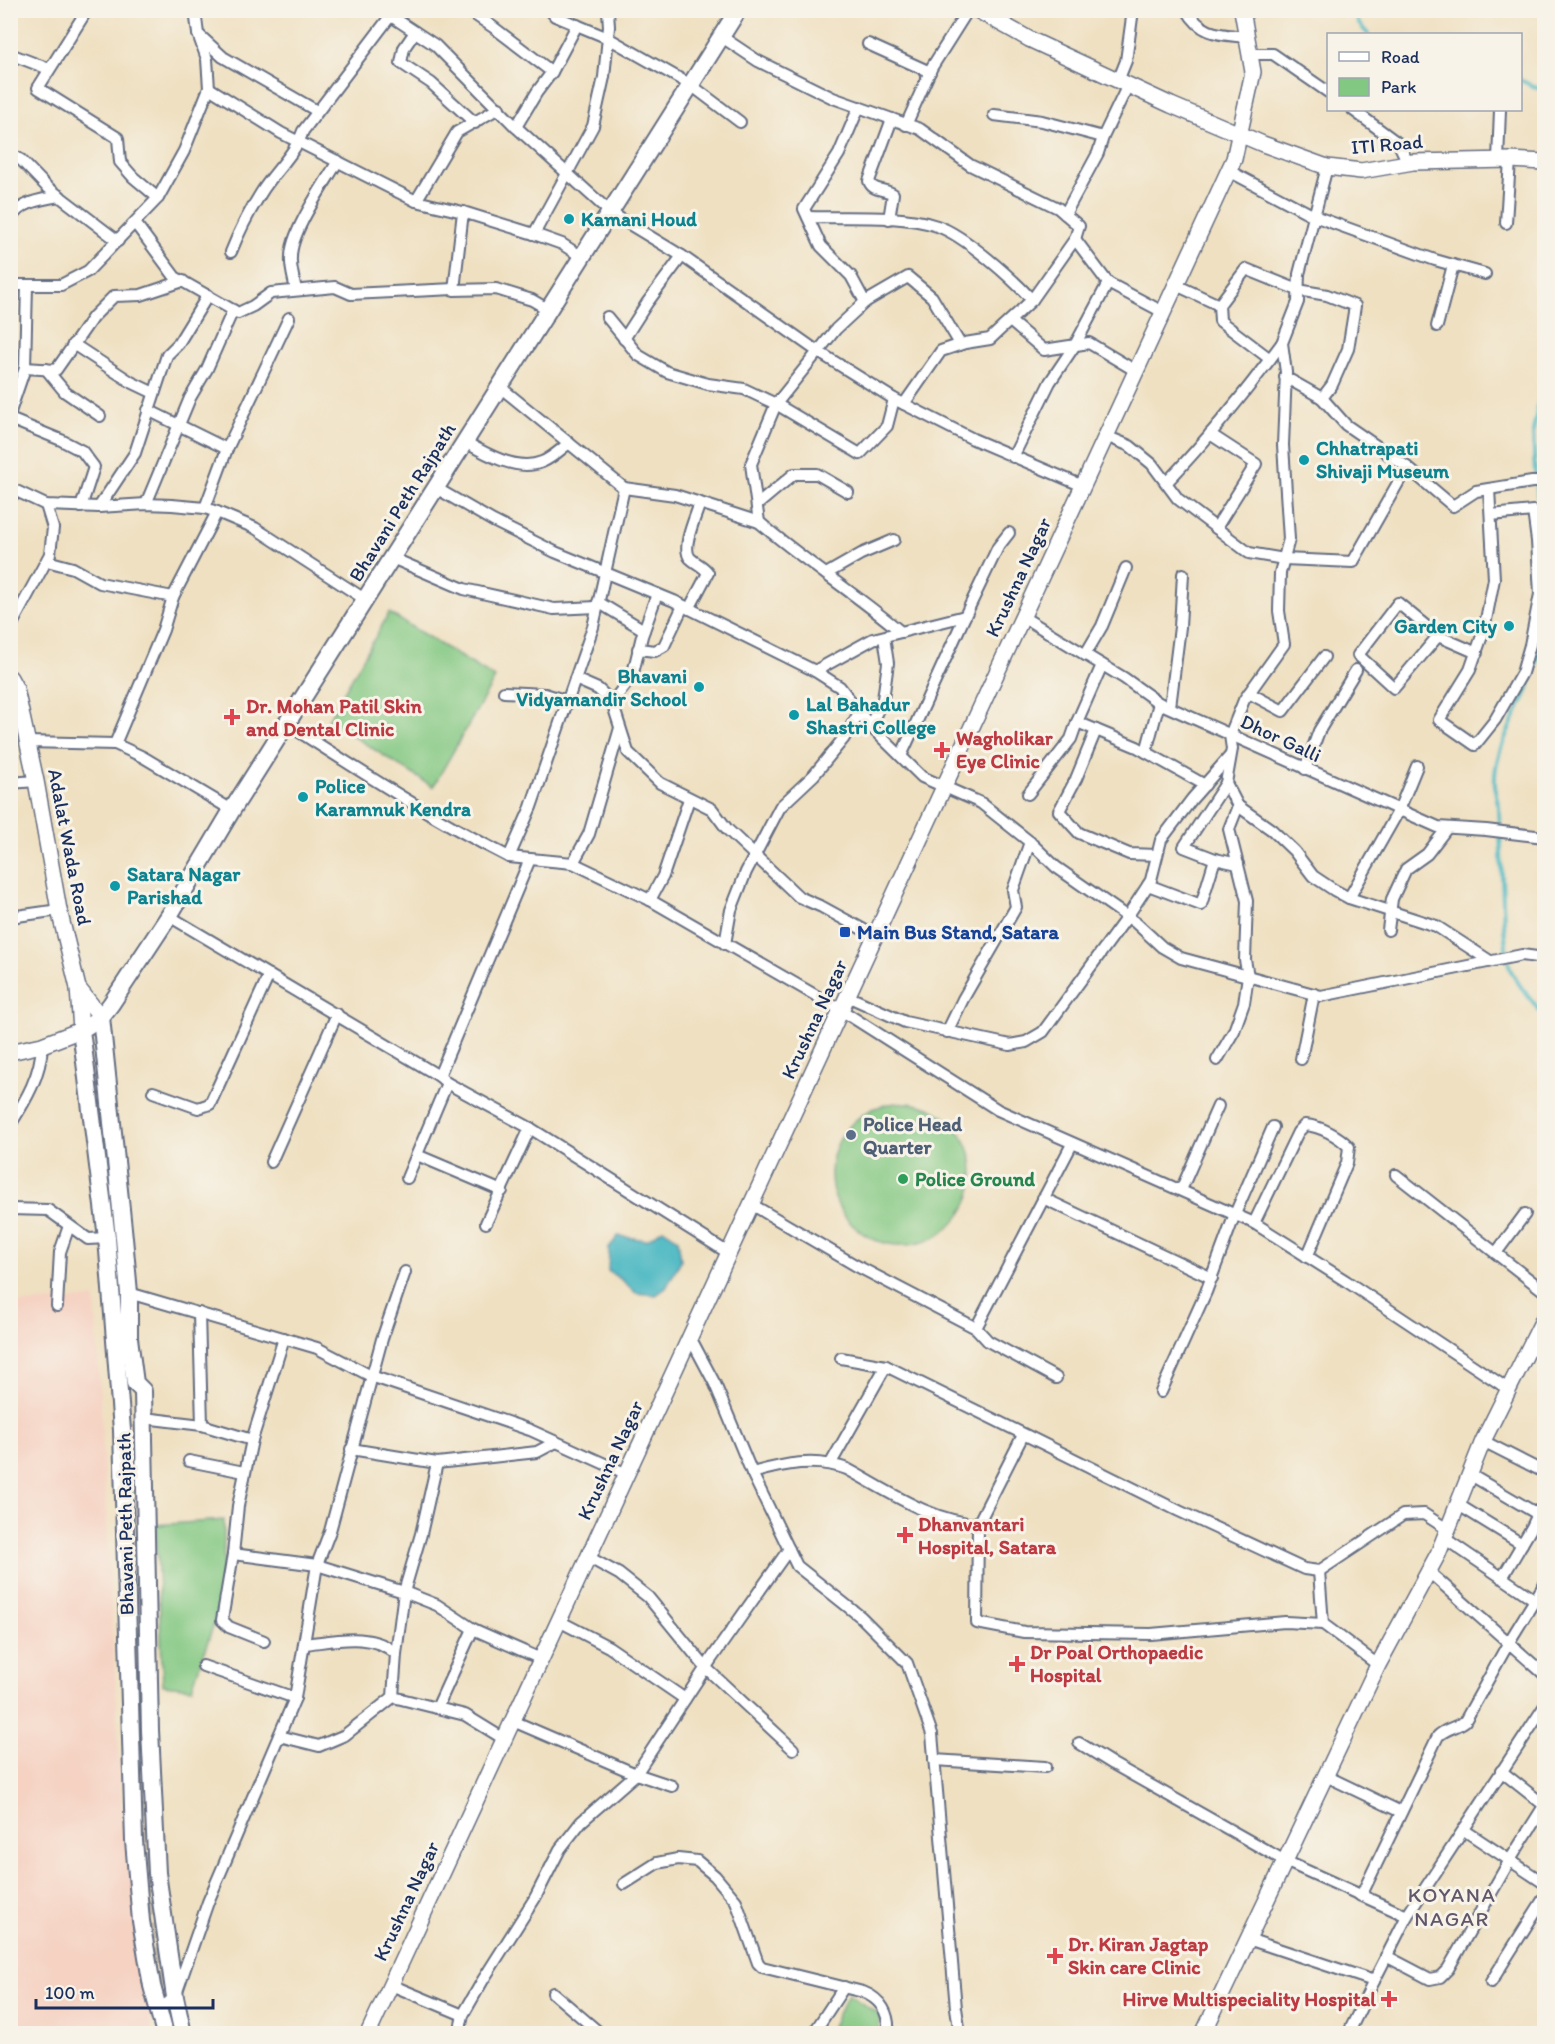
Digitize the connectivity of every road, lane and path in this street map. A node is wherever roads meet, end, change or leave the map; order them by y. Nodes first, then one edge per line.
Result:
1 (87, 10) edge
2 (195, 10) edge
3 (468, 10) edge
4 (550, 10) edge
5 (608, 10) edge
6 (968, 10) edge
7 (976, 10) edge
8 (1133, 10) edge
9 (1187, 10) edge
10 (1242, 10) edge
11 (389, 12) edge
12 (732, 13) edge
13 (577, 25) junction
14 (415, 32) junction
15 (198, 34) junction
16 (722, 37) junction
17 (1246, 37) junction
18 (608, 38) junction
19 (868, 44) dead end
20 (10, 54) edge
21 (1250, 54) junction
22 (49, 69) junction
23 (552, 72) junction
24 (930, 72) junction
25 (1123, 83) junction
26 (691, 85) junction
27 (209, 87) junction
28 (1327, 91) edge
29 (859, 107) junction
30 (499, 108) junction
31 (317, 111) junction
32 (1354, 111) edge
33 (1500, 111) edge
34 (994, 115) dead end
35 (892, 119) junction
36 (740, 122) dead end
37 (475, 123) junction
38 (906, 124) junction
39 (516, 127) junction
40 (1240, 134) junction
41 (1103, 137) junction
42 (299, 142) junction
43 (10, 154) edge
44 (1504, 160) junction
45 (338, 161) junction
46 (1545, 162) edge
47 (1408, 163) junction
48 (1327, 167) junction
49 (1229, 171) junction
50 (566, 173) junction
51 (60, 196) junction
52 (159, 198) junction
53 (416, 201) junction
54 (463, 212) junction
55 (610, 213) junction
56 (1065, 214) junction
57 (1314, 216) junction
58 (808, 217) junction
59 (10, 219) edge
60 (889, 219) junction
61 (135, 223) junction
62 (1506, 223) dead end
63 (534, 234) junction
64 (1075, 239) junction
65 (118, 241) junction
66 (231, 252) dead end
67 (682, 256) junction
68 (582, 257) junction
69 (1453, 265) junction
70 (1485, 274) dead end
71 (183, 281) junction
72 (1108, 283) junction
73 (10, 285) edge
74 (27, 285) junction
75 (1176, 285) junction
76 (454, 289) junction
77 (296, 290) junction
78 (1298, 290) junction
79 (208, 295) junction
80 (1032, 300) junction
81 (865, 302) junction
82 (1219, 305) junction
83 (233, 310) junction
84 (549, 310) junction
85 (1163, 312) junction
86 (607, 317) dead end
87 (289, 318) dead end
88 (1010, 321) junction
89 (1437, 326) dead end
90 (624, 339) junction
91 (1282, 343) junction
92 (73, 344) junction
93 (960, 344) junction
94 (1075, 345) junction
95 (817, 351) junction
96 (1270, 359) junction
97 (25, 369) junction
98 (46, 369) junction
99 (1136, 371) junction
100 (1286, 377) junction
101 (15, 385) edge
102 (500, 387) junction
103 (154, 393) junction
104 (1322, 398) junction
105 (894, 399) junction
106 (776, 404) junction
107 (904, 404) junction
108 (148, 410) junction
109 (10, 412) edge
110 (100, 416) dead end
111 (10, 419) edge
112 (179, 425) junction
113 (1210, 434) junction
114 (1106, 436) junction
115 (465, 442) junction
116 (569, 443) junction
117 (227, 448) junction
118 (1013, 457) junction
119 (1407, 467) junction
120 (1545, 482) edge
121 (1166, 483) junction
122 (1083, 486) junction
123 (10, 488) edge
124 (436, 488) junction
125 (624, 488) junction
126 (1489, 489) junction
127 (848, 492) dead end
128 (700, 503) junction
129 (146, 504) junction
130 (46, 505) junction
131 (757, 505) junction
132 (81, 507) junction
133 (99, 507) junction
134 (206, 508) junction
135 (217, 512) junction
136 (1491, 515) junction
137 (759, 522) junction
138 (1216, 528) junction
139 (1009, 533) dead end
140 (894, 540) dead end
141 (392, 558) junction
142 (1284, 559) junction
143 (47, 561) junction
144 (1126, 568) dead end
145 (605, 574) junction
146 (826, 574) junction
147 (1183, 574) dead end
148 (657, 594) junction
149 (173, 597) junction
150 (366, 600) junction
151 (598, 605) junction
152 (686, 607) junction
153 (965, 616) junction
154 (1023, 617) junction
155 (10, 628) edge
156 (644, 630) junction
157 (900, 632) junction
158 (1438, 636) junction
159 (884, 637) junction
160 (638, 649) junction
161 (1477, 653) junction
162 (1085, 655) junction
163 (1324, 657) dead end
164 (1102, 665) junction
165 (1356, 670) dead end
166 (815, 671) junction
167 (10, 678) edge
168 (575, 678) junction
169 (504, 692) dead end
170 (1249, 693) junction
171 (567, 701) junction
172 (612, 702) junction
173 (1165, 705) junction
174 (859, 712) junction
175 (1077, 722) junction
176 (287, 724) junction
177 (870, 726) junction
178 (620, 728) junction
179 (1096, 729) junction
180 (1230, 735) junction
181 (27, 742) junction
182 (115, 744) junction
183 (1146, 752) junction
184 (1231, 755) junction
185 (901, 756) junction
186 (1417, 766) dead end
187 (1305, 769) junction
188 (36, 781) junction
189 (10, 783) edge
190 (1226, 783) junction
191 (1205, 785) junction
192 (944, 787) junction
193 (1028, 794) dead end
194 (690, 799) junction
195 (1238, 806) junction
196 (232, 810) junction
197 (1399, 810) junction
198 (1447, 828) junction
199 (1545, 837) edge
200 (1030, 842) junction
201 (1157, 855) junction
202 (754, 856) junction
203 (509, 857) junction
204 (530, 859) junction
205 (1215, 859) junction
206 (573, 862) junction
207 (1238, 864) junction
208 (1148, 885) junction
209 (1349, 898) junction
210 (650, 900) junction
211 (59, 910) junction
212 (1391, 911) junction
213 (169, 916) junction
214 (10, 917) edge
215 (1127, 917) junction
216 (1388, 930) dead end
217 (875, 936) junction
218 (725, 944) junction
219 (1545, 958) edge
220 (1490, 961) junction
221 (269, 975) junction
222 (1248, 976) junction
223 (78, 988) junction
224 (1314, 994) junction
225 (844, 1003) junction
226 (337, 1014) junction
227 (101, 1017) junction
228 (81, 1030) junction
229 (947, 1032) junction
230 (42, 1046) junction
231 (10, 1052) edge
232 (1301, 1059) dead end
233 (1217, 1060) dead end
234 (443, 1079) junction
235 (153, 1092) dead end
236 (1218, 1106) dead end
237 (10, 1125) edge
238 (1273, 1127) dead end
239 (530, 1128) junction
240 (1072, 1144) junction
241 (417, 1155) junction
242 (272, 1162) dead end
243 (1396, 1175) dead end
244 (407, 1178) dead end
245 (1181, 1190) junction
246 (501, 1191) junction
247 (1043, 1198) junction
248 (751, 1204) junction
249 (10, 1209) edge
250 (1235, 1214) junction
251 (1525, 1214) dead end
252 (486, 1223) dead end
253 (1254, 1223) junction
254 (69, 1226) junction
255 (107, 1238) junction
256 (1496, 1253) junction
257 (730, 1254) junction
258 (1307, 1257) junction
259 (405, 1272) dead end
260 (1212, 1278) junction
261 (1545, 1291) edge
262 (129, 1293) junction
263 (57, 1306) dead end
264 (200, 1313) junction
265 (1545, 1318) edge
266 (976, 1328) junction
267 (690, 1337) junction
268 (284, 1338) junction
269 (841, 1358) dead end
270 (886, 1366) junction
271 (371, 1376) junction
272 (1056, 1378) dead end
273 (135, 1383) junction
274 (1508, 1389) junction
275 (1161, 1392) dead end
276 (144, 1418) junction
277 (202, 1425) junction
278 (1023, 1435) junction
279 (252, 1440) junction
280 (1483, 1441) junction
281 (556, 1442) junction
282 (351, 1449) junction
283 (189, 1461) dead end
284 (437, 1463) junction
285 (831, 1463) junction
286 (244, 1472) junction
287 (1545, 1472) edge
288 (752, 1473) junction
289 (627, 1474) junction
290 (1469, 1474) junction
291 (1457, 1504) junction
292 (978, 1524) junction
293 (1446, 1533) junction
294 (1522, 1544) junction
295 (789, 1549) junction
296 (233, 1554) junction
297 (588, 1557) junction
298 (317, 1565) junction
299 (1320, 1571) junction
300 (1428, 1571) junction
301 (1502, 1578) junction
302 (1545, 1585) edge
303 (404, 1592) junction
304 (1535, 1600) junction
305 (559, 1621) junction
306 (1323, 1624) junction
307 (473, 1629) junction
308 (264, 1641) dead end
309 (1509, 1642) junction
310 (304, 1644) junction
311 (396, 1654) junction
312 (541, 1659) junction
313 (1378, 1665) junction
314 (203, 1666) dead end
315 (706, 1668) junction
316 (1545, 1674) edge
317 (393, 1697) junction
318 (295, 1698) junction
319 (685, 1699) junction
320 (1545, 1707) edge
321 (437, 1708) junction
322 (513, 1721) junction
323 (279, 1736) junction
324 (504, 1739) junction
325 (1079, 1743) dead end
326 (793, 1749) dead end
327 (934, 1760) junction
328 (1045, 1767) dead end
329 (1502, 1771) junction
330 (636, 1774) junction
331 (1326, 1776) junction
332 (143, 1780) tunnel mouth
333 (672, 1786) dead end
334 (1545, 1806) edge
335 (1401, 1812) junction
336 (1464, 1830) junction
337 (1510, 1860) junction
338 (1285, 1862) junction
339 (1545, 1883) edge
340 (624, 1884) dead end
341 (1361, 1896) junction
342 (1545, 1898) edge
343 (1407, 1916) junction
344 (1248, 1939) junction
345 (1386, 1956) junction
346 (1374, 1981) junction
347 (1491, 1982) dead end
348 (391, 1985) junction
349 (844, 1987) junction
350 (553, 1993) dead end
351 (175, 1997) junction
352 (159, 2010) junction
353 (464, 2015) junction
354 (165, 2034) edge
355 (183, 2034) edge
356 (368, 2034) edge
357 (459, 2034) edge
358 (601, 2034) edge
359 (813, 2034) edge
360 (888, 2034) edge
361 (960, 2034) edge
362 (1203, 2034) edge
363 (1348, 2034) edge

1 - 22 street
2 - 15 street
3 - 23 street
4 - 13 street
5 - 18 street
6 - 24 street
7 - 25 main road, ITI Road
8 - 25 street
9 - 17 street
10 - 17 main road, Krushna Nagar
11 - 14 street
11 - 31 street
12 - 16 main road, Bhavani Peth Rajpath
13 - 18 street
13 - 23 street
14 - 30 street
14 - 37 street
15 - 27 street
15 - 31 street
16 - 26 main road, Bhavani Peth Rajpath
16 - 29 street
17 - 21 main road, Krushna Nagar
18 - 26 street
18 - 50 street
19 - 24 street
20 - 22 street
21 - 28 street
21 - 40 main road, Krushna Nagar
22 - 52 street
23 - 39 street
24 - 38 street
25 - 40 main road, ITI Road
25 - 41 street
26 - 36 street
26 - 55 main road, Bhavani Peth Rajpath
27 - 42 street
27 - 52 street
29 - 35 street
29 - 58 street
30 - 37 street
30 - 39 street
31 - 42 street
32 - 47 street
33 - 44 street
34 - 41 street
35 - 38 street
35 - 60 street
37 - 53 street
38 - 56 street
39 - 50 street
40 - 48 main road, ITI Road
40 - 49 main road, Krushna Nagar
41 - 56 street
42 - 45 street
42 - 66 street
43 - 51 street
44 - 46 main road, ITI Road
44 - 47 main road, ITI Road
44 - 62 street
45 - 53 street
45 - 77 street
47 - 48 main road, ITI Road
48 - 57 street
49 - 57 street
49 - 75 main road, Krushna Nagar
50 - 55 street
50 - 63 street
51 - 59 street
51 - 65 street
52 - 61 street
53 - 54 street
54 - 63 street
54 - 76 street
55 - 67 street
55 - 68 main road, Bhavani Peth Rajpath
56 - 64 street
57 - 69 street
57 - 78 street
58 - 60 street
58 - 81 street
60 - 80 street
61 - 65 street
61 - 71 street
63 - 68 street
64 - 72 street
64 - 80 street
65 - 74 street
67 - 90 street
67 - 95 street
68 - 84 main road, Bhavani Peth Rajpath
69 - 70 street
69 - 89 street
71 - 79 street
71 - 92 street
72 - 85 street
72 - 94 street
73 - 74 street
74 - 97 street
75 - 82 street
75 - 85 main road, Krushna Nagar
76 - 77 street
76 - 84 street
77 - 83 street
78 - 82 street
78 - 91 street
78 - 104 street
79 - 83 street
79 - 103 street
80 - 88 street
81 - 93 street
81 - 95 street
82 - 96 street
83 - 112 street
84 - 102 main road, Bhavani Peth Rajpath
85 - 99 main road, Krushna Nagar
86 - 90 street
87 - 117 street
88 - 93 street
88 - 94 street
90 - 106 street
91 - 96 street
91 - 100 street
92 - 98 street
92 - 103 street
93 - 107 street
94 - 99 street
94 - 118 street
95 - 105 street
95 - 106 street
96 - 113 street
97 - 98 street
97 - 101 street
98 - 110 street
99 - 114 main road, Krushna Nagar
100 - 104 street
100 - 142 street
101 - 109 street
102 - 115 main road, Bhavani Peth Rajpath
102 - 116 street
103 - 108 street
104 - 119 street
105 - 106 street
105 - 107 street
106 - 131 street
107 - 118 street
108 - 112 street
108 - 133 street
111 - 132 street
112 - 117 street
112 - 129 street
113 - 121 street
113 - 138 street
114 - 121 street
114 - 122 main road, Krushna Nagar
115 - 116 street
115 - 124 main road, Bhavani Peth Rajpath
116 - 125 street
117 - 134 street
118 - 122 street
119 - 126 street
119 - 142 street
120 - 126 street
121 - 138 street
122 - 154 main road, Krushna Nagar
123 - 130 street
124 - 141 main road, Bhavani Peth Rajpath
124 - 145 street
125 - 128 street
125 - 145 street
126 - 136 street
127 - 131 street
128 - 137 street
128 - 152 street
129 - 133 street
129 - 134 street
130 - 132 street
130 - 143 street
131 - 137 street
132 - 133 street
134 - 135 street
135 - 149 street
135 - 150 street
136 - 161 street
136 - 161 street
137 - 146 street
138 - 142 street
139 - 153 street
140 - 146 street
141 - 150 main road, Bhavani Peth Rajpath
141 - 151 street
142 - 170 street
143 - 149 street
143 - 155 street
144 - 162 street
145 - 148 street
145 - 151 street
146 - 157 street
147 - 173 street
148 - 152 street
148 - 156 street
149 - 182 street
150 - 176 main road, Bhavani Peth Rajpath
151 - 156 street
151 - 168 street
152 - 160 street
152 - 166 street
153 - 157 street
153 - 185 street
154 - 162 street, Dhor Galli
154 - 192 main road, Krushna Nagar
156 - 160 street
157 - 159 street
158 - 158 street
158 - 161 street
159 - 166 street
159 - 177 street
160 - 172 street
162 - 164 street, Dhor Galli
163 - 170 street
164 - 173 street, Dhor Galli
164 - 175 street
165 - 187 street
166 - 174 street
167 - 181 main road, Adalat Wada Road
168 - 171 street
168 - 172 street
169 - 171 street
170 - 180 street
171 - 203 street
172 - 178 street
173 - 180 street, Dhor Galli
173 - 183 street
174 - 177 street
174 - 202 street
175 - 179 street
175 - 193 street
176 - 196 main road, Bhavani Peth Rajpath
176 - 203 street
177 - 185 street
178 - 194 street
178 - 206 street
179 - 183 street
179 - 201 street
180 - 184 street
180 - 187 street, Dhor Galli
181 - 182 street
181 - 188 main road, Adalat Wada Road
182 - 196 street
183 - 191 street
184 - 190 street
184 - 191 street
185 - 192 street
186 - 197 street
187 - 197 street, Dhor Galli
188 - 189 street
188 - 211 main road, Adalat Wada Road
190 - 195 street
190 - 205 street
191 - 201 street
192 - 200 street
192 - 217 main road, Krushna Nagar
194 - 202 street
194 - 210 street
195 - 207 street
195 - 209 street
196 - 213 main road, Bhavani Peth Rajpath
197 - 198 street, Dhor Galli
197 - 209 street
198 - 199 street, Dhor Galli
198 - 212 street
200 - 215 street
200 - 229 street
201 - 208 street
202 - 217 street
202 - 218 street
203 - 204 street
204 - 206 street
204 - 234 street
205 - 207 street
205 - 208 street
206 - 210 street
207 - 222 street
208 - 215 street
209 - 212 street
210 - 218 street
211 - 214 street
211 - 223 main road, Adalat Wada Road
212 - 216 street
212 - 220 street
213 - 221 street
213 - 227 main road, Bhavani Peth Rajpath
215 - 222 street
215 - 229 street
217 - 225 main road, Krushna Nagar
218 - 225 street
219 - 220 street
220 - 224 street
221 - 226 street
221 - 235 street
222 - 224 street
222 - 233 street
223 - 227 main road, Adalat Wada Road
223 - 228 main road
224 - 232 street
225 - 229 street
225 - 240 street
225 - 248 main road, Krushna Nagar
226 - 234 street
226 - 242 street
227 - 228 main road, Bhavani Peth Rajpath
227 - 262 main road, Bhavani Peth Rajpath
228 - 230 main road
228 - 255 main road
230 - 231 main road
230 - 237 street
234 - 239 street
234 - 241 street
236 - 245 street
238 - 250 street
239 - 246 street
239 - 257 street
240 - 245 street
240 - 247 street
241 - 244 street
241 - 246 street
243 - 256 street
245 - 250 street
246 - 252 street
247 - 260 street
247 - 266 street
248 - 257 main road, Krushna Nagar
248 - 266 street
249 - 254 street
250 - 253 street
250 - 260 street
251 - 256 street
253 - 258 street
253 - 258 street
254 - 255 street
254 - 263 street
255 - 352 main road
256 - 261 street
257 - 267 main road, Krushna Nagar
258 - 274 street
259 - 271 street
260 - 275 street
262 - 264 street
262 - 273 main road, Bhavani Peth Rajpath
264 - 268 street
264 - 277 street
265 - 274 main road
266 - 272 street
267 - 288 street
267 - 289 main road, Krushna Nagar
268 - 271 street
268 - 279 street
269 - 270 street
270 - 278 street
270 - 285 street
271 - 281 street
271 - 282 street
273 - 276 main road, Bhavani Peth Rajpath
273 - 332 main road
274 - 280 main road
276 - 277 street
276 - 351 main road, Bhavani Peth Rajpath
277 - 279 street
278 - 292 street
278 - 299 street
279 - 286 street
280 - 287 street
280 - 290 main road
281 - 284 street
281 - 289 street
282 - 284 street
282 - 298 street
283 - 286 street
284 - 303 street
285 - 288 street
285 - 292 street
286 - 296 street
288 - 295 street
289 - 297 main road, Krushna Nagar
290 - 291 main road
290 - 294 street
291 - 293 main road
291 - 294 street
292 - 306 street
293 - 299 street
293 - 300 main road
293 - 301 street
294 - 301 street
295 - 315 street
295 - 327 street
296 - 298 street
296 - 308 street
297 - 305 main road, Krushna Nagar
297 - 315 street
298 - 303 street
298 - 310 street
299 - 306 street
300 - 309 street
300 - 313 main road
301 - 304 street
302 - 304 street
303 - 307 street
303 - 311 street
304 - 309 street
305 - 312 main road, Krushna Nagar
305 - 319 street
306 - 313 street
307 - 312 street
307 - 321 street
309 - 316 street
309 - 335 street
310 - 311 street
310 - 318 street
311 - 317 street
312 - 322 main road, Krushna Nagar
313 - 331 main road
314 - 318 street
315 - 319 street
315 - 326 street
317 - 321 street
317 - 323 street
318 - 323 street
319 - 330 street
320 - 329 street
321 - 324 street
322 - 324 main road, Krushna Nagar
322 - 330 street
323 - 351 street
324 - 348 main road, Krushna Nagar
325 - 338 street
327 - 328 street
327 - 361 street
329 - 334 street
329 - 336 street
330 - 333 street
330 - 353 street
331 - 335 street
331 - 338 main road
334 - 337 street
335 - 341 street
336 - 337 street
336 - 343 street
337 - 339 street
337 - 345 street
338 - 341 street
338 - 344 main road
340 - 349 street
341 - 343 street
342 - 347 street
343 - 345 street
344 - 346 street
344 - 362 main road
345 - 346 street
346 - 363 street
348 - 353 street
348 - 356 main road, Krushna Nagar
349 - 359 street
349 - 360 street
350 - 358 street
351 - 352 street
351 - 355 main road, Bhavani Peth Rajpath
352 - 354 main road
353 - 357 street

